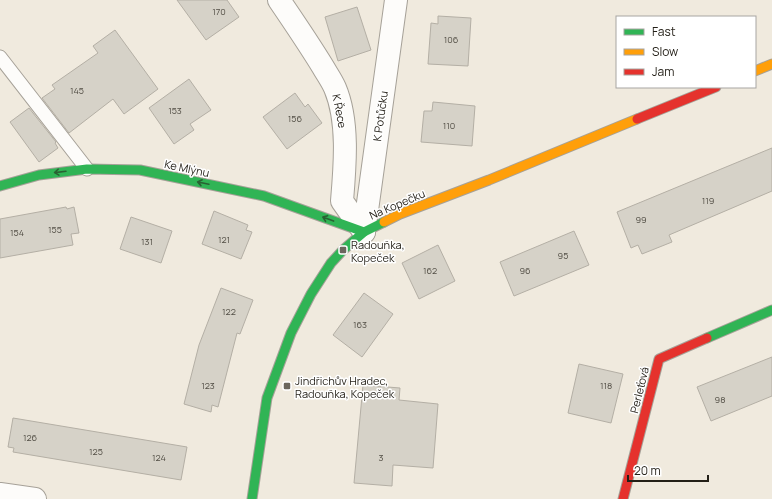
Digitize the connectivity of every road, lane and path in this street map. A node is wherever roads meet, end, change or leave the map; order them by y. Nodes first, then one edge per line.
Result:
1 (279, 0) edge
2 (396, 0) edge
3 (0, 57) edge
4 (772, 64) edge
5 (756, 71) edge
6 (714, 88) edge
7 (87, 169) junction
8 (0, 186) edge
9 (364, 232) junction
10 (772, 310) edge
11 (0, 494) edge
12 (35, 499) edge
13 (252, 499) edge
14 (623, 499) edge

1 - 9 street, K Řece
2 - 9 street, K Potůčku
3 - 7 lane
4 - 5 street
6 - 9 street, Na Kopečku
7 -> 8 street, Ke Mlýnu
9 -> 7 street, Ke Mlýnu
9 - 13 street, Na Kopečku
10 - 14 street, Perleťová
11 - 12 street

